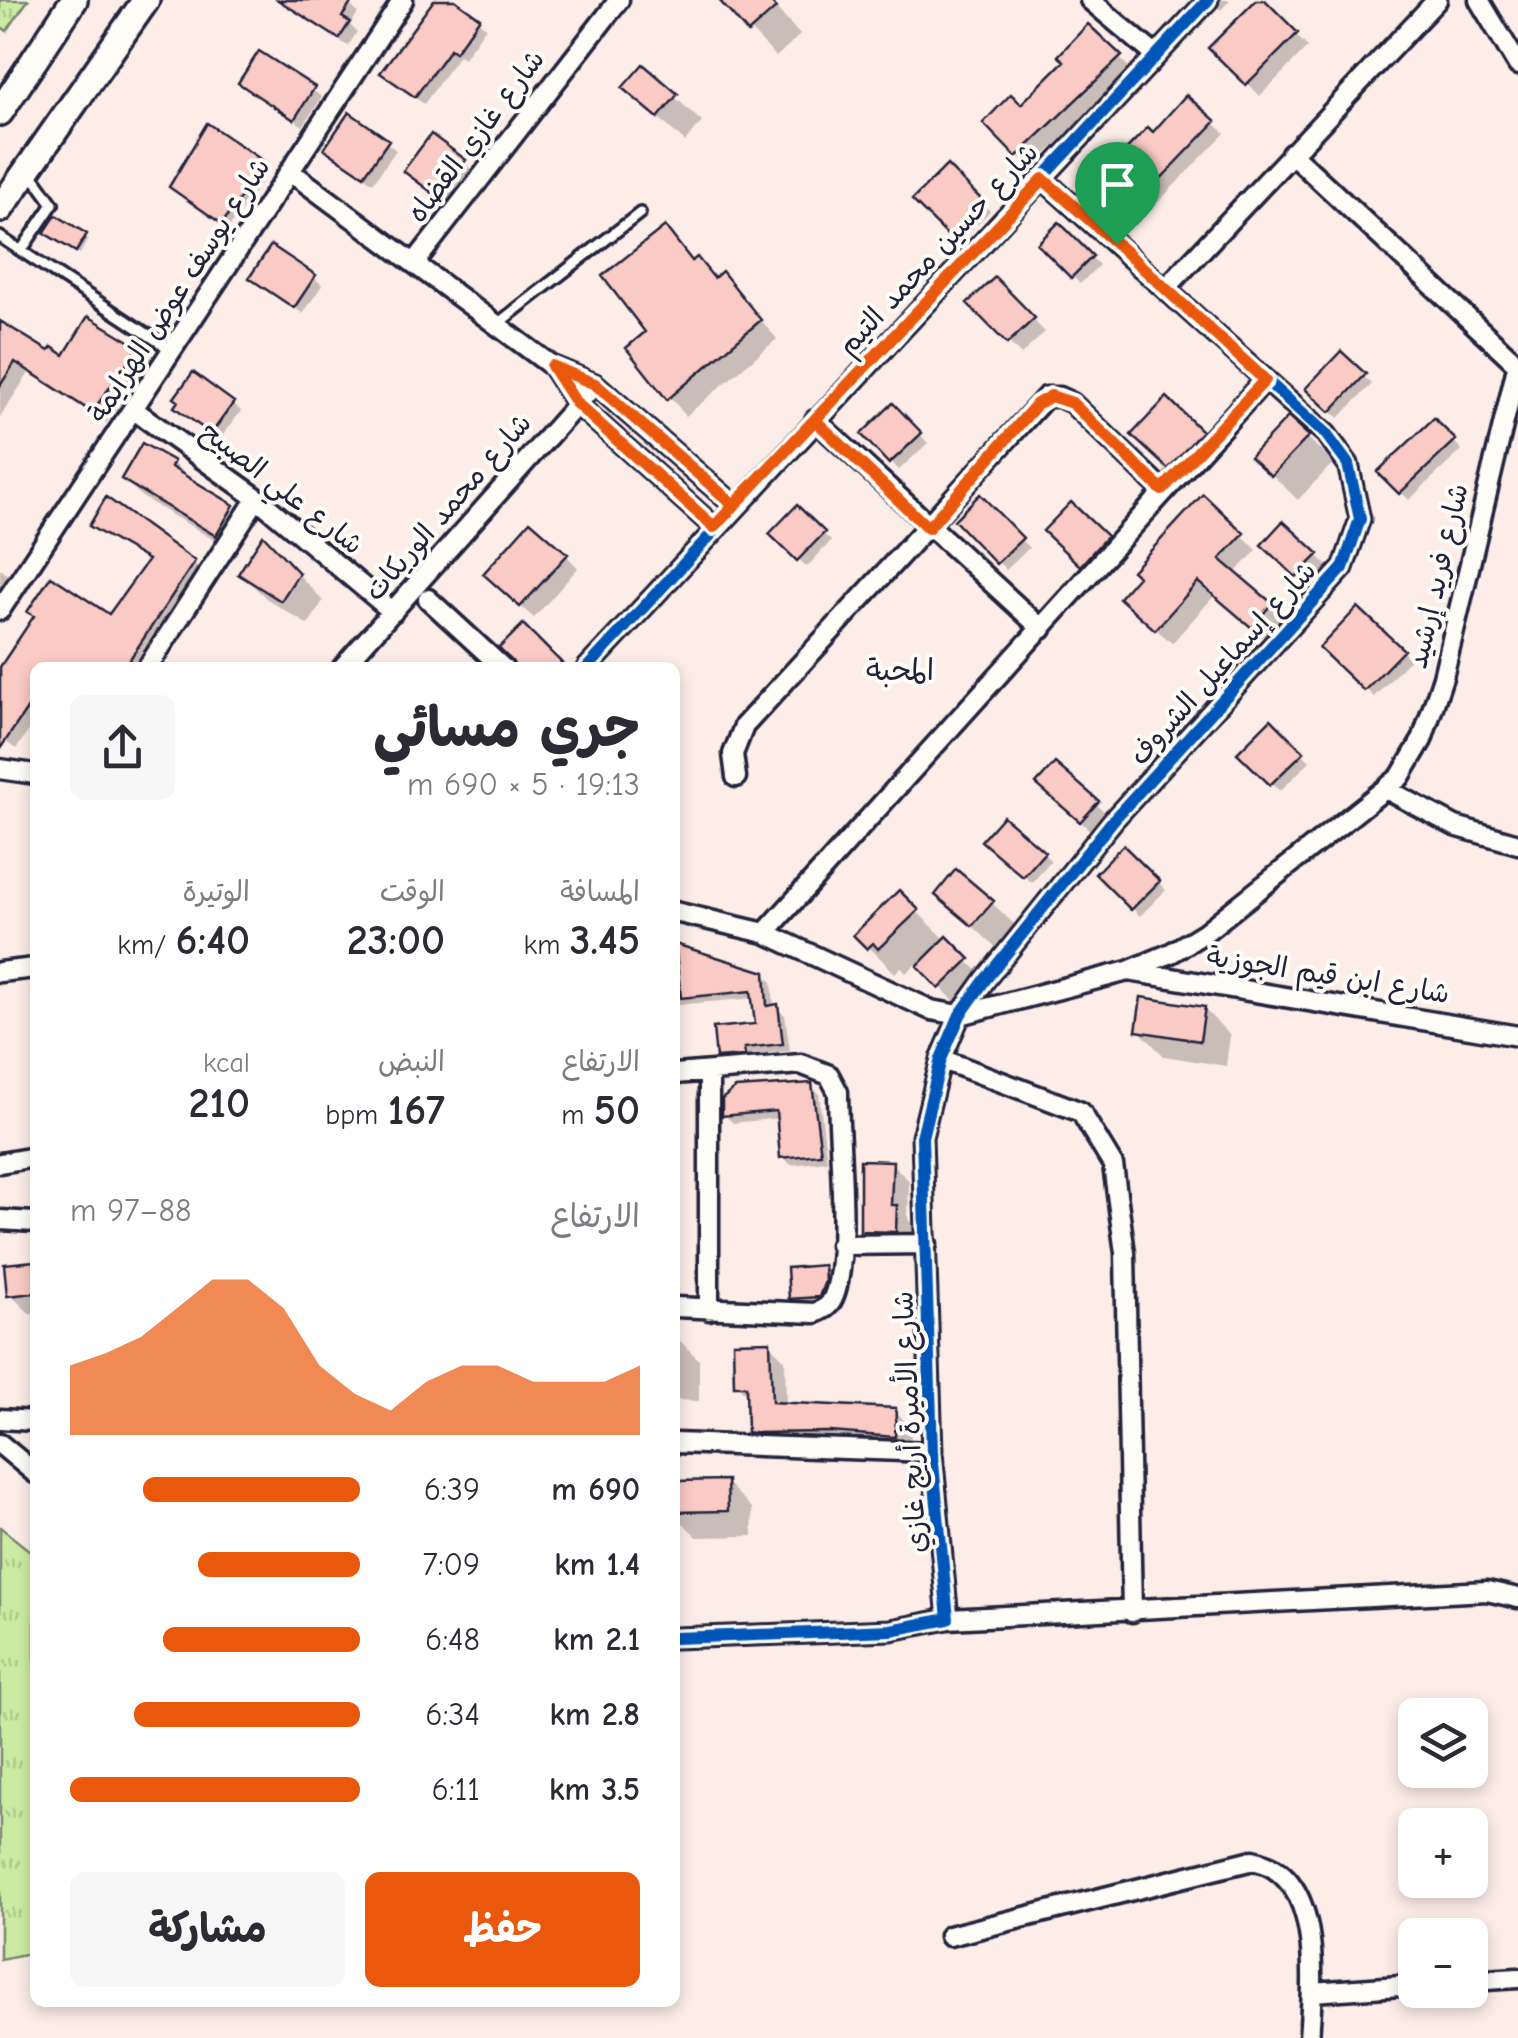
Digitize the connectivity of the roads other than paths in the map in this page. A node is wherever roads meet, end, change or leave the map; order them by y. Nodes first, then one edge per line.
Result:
1 (74, 0) edge
2 (146, 0) edge
3 (403, 0) edge
4 (619, 0) edge
5 (1090, 0) edge
6 (1208, 0) edge
7 (1438, 0) edge
8 (1478, 0) edge
9 (1155, 54) junction
10 (1518, 65) edge
11 (0, 112) edge
12 (1292, 152) junction
13 (27, 168) junction
14 (291, 172) junction
15 (1043, 179) junction
16 (0, 210) edge
17 (640, 214) dead end
18 (0, 237) edge
19 (22, 251) junction
20 (416, 261) junction
21 (1167, 287) junction
22 (496, 325) junction
23 (174, 351) junction
24 (1518, 365) edge
25 (552, 366) junction
26 (1265, 380) junction
27 (595, 384) junction
28 (576, 403) junction
29 (134, 410) junction
30 (815, 420) junction
31 (1162, 490) junction
32 (257, 498) junction
33 (734, 505) junction
34 (714, 527) junction
35 (928, 528) junction
36 (428, 599) dead end
37 (0, 610) edge
38 (392, 612) junction
39 (1042, 629) junction
40 (151, 662) edge
41 (347, 662) edge
42 (496, 662) edge
43 (592, 662) edge
44 (0, 769) edge
45 (30, 773) edge
46 (736, 777) dead end
47 (1388, 790) junction
48 (1518, 844) edge
49 (680, 913) edge
50 (765, 933) junction
51 (30, 969) edge
52 (1128, 971) junction
53 (0, 972) edge
54 (960, 1015) junction
55 (1518, 1036) edge
56 (941, 1059) junction
57 (710, 1072) junction
58 (680, 1074) edge
59 (30, 1158) edge
60 (0, 1163) edge
61 (0, 1220) edge
62 (30, 1222) edge
63 (927, 1244) junction
64 (840, 1245) junction
65 (680, 1307) edge
66 (709, 1310) junction
67 (0, 1419) edge
68 (30, 1421) edge
69 (680, 1443) edge
70 (0, 1444) edge
71 (932, 1452) junction
72 (30, 1468) edge
73 (1518, 1598) edge
74 (1132, 1612) junction
75 (948, 1619) junction
76 (680, 1638) edge
77 (948, 1936) dead end
78 (1518, 1978) edge
79 (1488, 1980) edge
80 (1398, 1986) edge
81 (1312, 1992) junction
82 (1310, 2038) edge

1 - 11 main road
2 - 13 main road
3 - 14 street, شارع يوسف عوض الهزايمة
4 - 20 street, شارع غازي القضاه
5 - 9 street
6 - 9 street, شارع حسين محمد التيم
7 - 12 street
8 - 10 street
9 - 15 street, شارع حسين محمد التيم
12 - 21 street
12 - 24 street
13 - 16 main road
13 - 19 lane
14 - 20 street
14 - 23 street, شارع يوسف عوض الهزايمة
15 - 21 street, شارع إسماعيل الشروف
15 - 30 street, شارع حسين محمد التيم
17 - 22 lane
18 - 19 lane
19 - 23 lane
20 - 22 street
21 - 26 street, شارع إسماعيل الشروف
22 - 25 street
23 - 29 street, شارع يوسف عوض الهزايمة
24 - 47 street, شارع فريد إرشيد
25 - 27 street
25 - 28 street
26 - 31 street
26 - 54 street, شارع إسماعيل الشروف
27 - 28 street, شارع محمد الوريكات
27 - 33 street
28 - 34 street
28 - 38 street, شارع محمد الوريكات
29 - 32 street, شارع علي الصبيح
29 - 37 street, شارع يوسف عوض الهزايمة
30 - 33 street, شارع حسين محمد التيم
30 - 35 street
31 - 35 street
31 - 39 street
32 - 38 street, شارع علي الصبيح
32 - 40 street
33 - 34 street, شارع حسين محمد التيم
34 - 43 street, شارع حسين محمد التيم
35 - 39 street
35 - 46 street
36 - 42 street
38 - 41 street, شارع محمد الوريكات
39 - 50 street
44 - 45 street
47 - 48 street
47 - 52 street, شارع فريد إرشيد
49 - 50 street
50 - 54 street
51 - 53 street
52 - 54 street
52 - 55 street, شارع ابن قيم الجوزية
54 - 56 street, شارع الأميرة أريج غازي
56 - 63 street, شارع الأميرة أريج غازي
56 - 74 street
57 - 58 street
57 - 64 street
57 - 66 street
59 - 60 street
61 - 62 street
63 - 64 street
63 - 71 street, شارع الأميرة أريج غازي
64 - 66 street
65 - 66 street
67 - 68 street
69 - 71 street
70 - 72 street
71 - 75 street, شارع الأميرة أريج غازي
73 - 74 street
74 - 75 street
75 - 76 street
77 - 81 street
78 - 79 street
80 - 81 street
81 - 82 street

